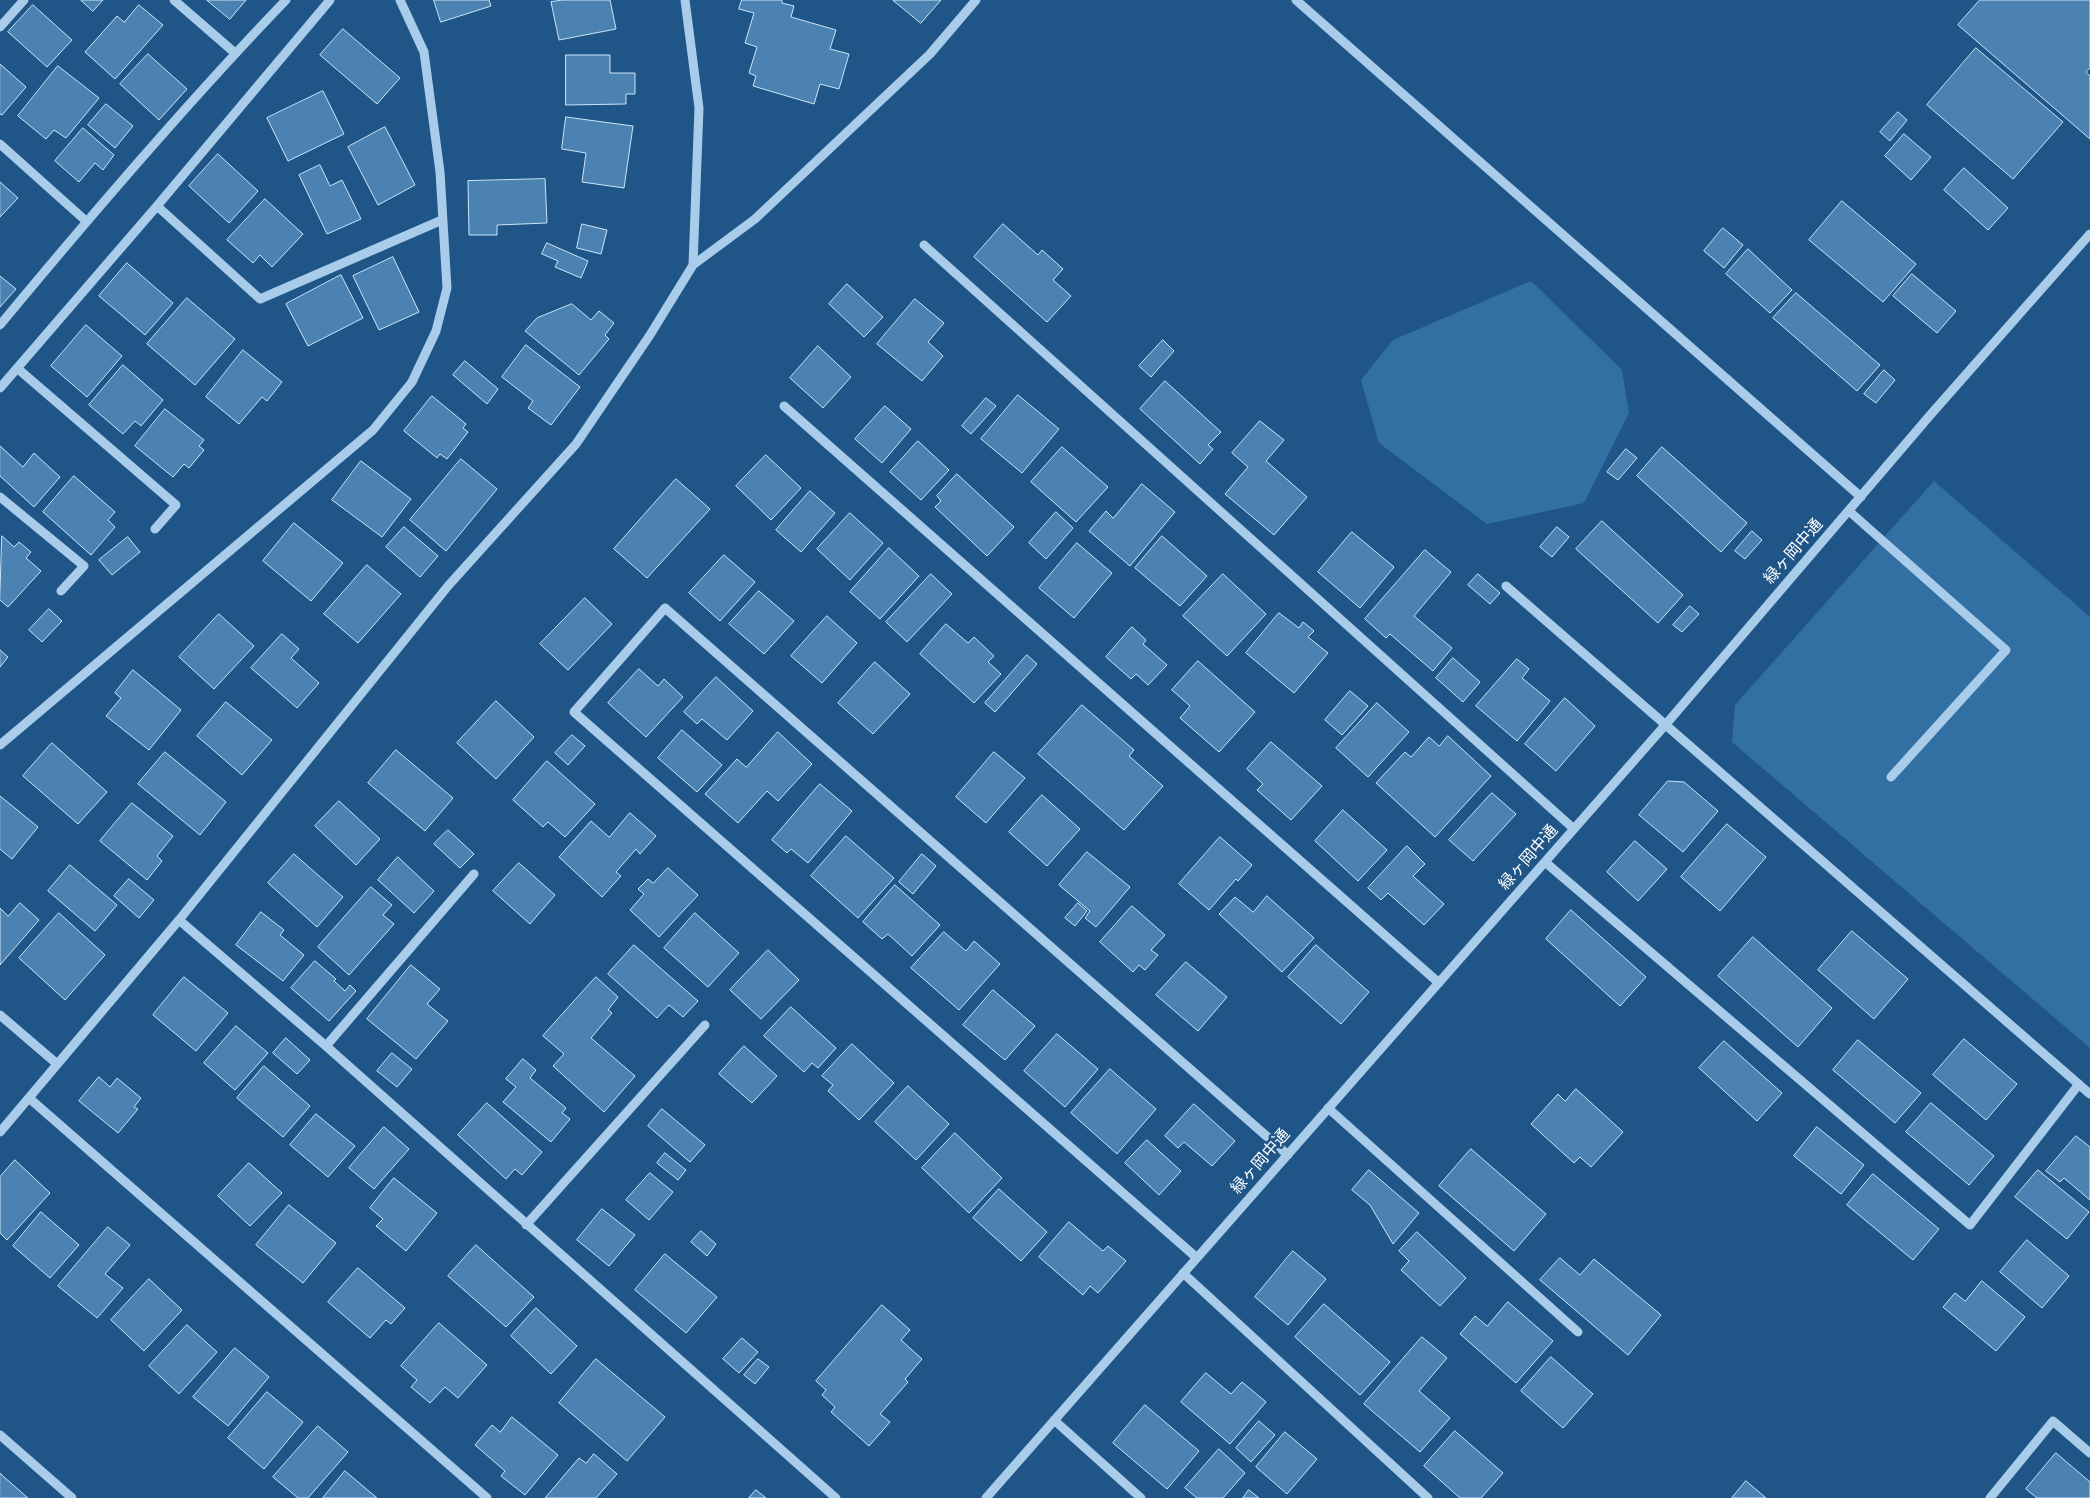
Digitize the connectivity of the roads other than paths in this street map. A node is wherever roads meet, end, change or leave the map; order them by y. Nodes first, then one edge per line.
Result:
1 (24, 0) edge
2 (174, 0) edge
3 (286, 0) edge
4 (330, 0) edge
5 (400, 0) edge
6 (686, 0) edge
7 (976, 0) edge
8 (1296, 0) edge
9 (0, 26) edge
10 (235, 53) junction
11 (0, 144) edge
12 (158, 206) junction
13 (442, 220) junction
14 (86, 221) junction
15 (2090, 234) edge
16 (924, 245) dead end
17 (693, 265) junction
18 (0, 325) edge
19 (17, 368) junction
20 (0, 388) edge
21 (784, 406) dead end
22 (0, 497) edge
23 (1860, 498) junction
24 (1849, 511) junction
25 (155, 528) dead end
26 (1506, 586) dead end
27 (61, 591) dead end
28 (1667, 723) junction
29 (0, 746) edge
30 (1891, 777) dead end
31 (1574, 829) junction
32 (1545, 862) junction
33 (474, 874) dead end
34 (179, 920) junction
35 (1439, 983) junction
36 (0, 1015) edge
37 (705, 1025) dead end
38 (326, 1046) junction
39 (56, 1063) junction
40 (2079, 1084) junction
41 (2090, 1094) edge
42 (30, 1098) junction
43 (1328, 1108) junction
44 (0, 1132) edge
45 (1288, 1155) junction
46 (526, 1225) junction
47 (1197, 1258) junction
48 (1183, 1273) junction
49 (1578, 1332) dead end
50 (1054, 1420) junction
51 (0, 1435) edge
52 (2090, 1453) edge
53 (72, 1498) edge
54 (487, 1498) edge
55 (836, 1498) edge
56 (986, 1498) edge
57 (1141, 1498) edge
58 (1428, 1498) edge
59 (1990, 1498) edge

1 - 9 street
2 - 10 street
3 - 10 street
4 - 12 street
5 - 13 street
6 - 17 street
7 - 17 street
8 - 23 street
10 - 14 street
11 - 14 street
12 - 13 street
12 - 19 street
13 - 29 street
14 - 18 street
15 - 23 street, 緑ヶ岡中通
16 - 31 street
17 - 34 street
19 - 20 street
19 - 25 street
21 - 35 street
22 - 27 street
23 - 24 street, 緑ヶ岡中通
24 - 28 street, 緑ヶ岡中通
24 - 30 street
26 - 28 street
28 - 31 street, 緑ヶ岡中通
28 - 40 street
31 - 32 street, 緑ヶ岡中通
32 - 35 street, 緑ヶ岡中通
32 - 40 street
33 - 38 street
34 - 38 street
34 - 39 street
35 - 43 street, 緑ヶ岡中通
36 - 39 street
37 - 46 street
38 - 46 street
39 - 42 street
40 - 41 street
42 - 44 street
42 - 54 street
43 - 45 street, 緑ヶ岡中通
43 - 49 street
45 - 47 street, 緑ヶ岡中通
45 - 47 street
46 - 55 street
47 - 48 street, 緑ヶ岡中通
48 - 50 street, 緑ヶ岡中通
48 - 58 street
50 - 56 street, 緑ヶ岡中通
50 - 57 street
51 - 53 street
52 - 59 street

